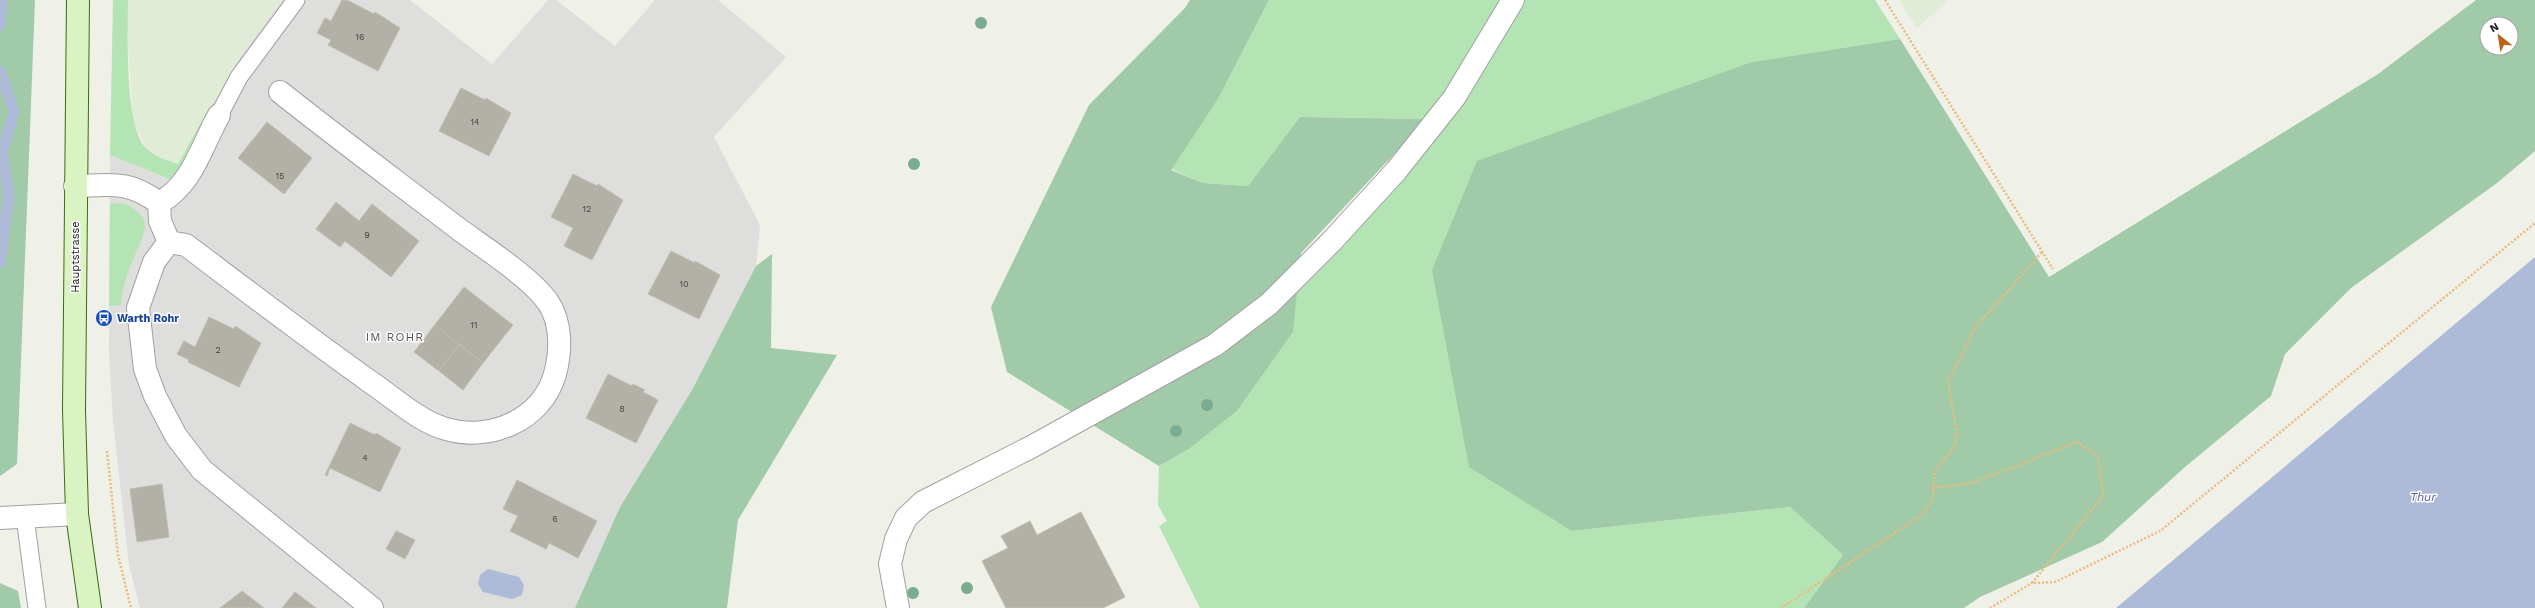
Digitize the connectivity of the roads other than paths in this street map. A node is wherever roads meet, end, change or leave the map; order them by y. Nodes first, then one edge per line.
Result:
1 (78, 0) edge
2 (296, 0) edge
3 (1513, 0) edge
4 (280, 92) dead end
5 (219, 115) joint
6 (75, 186) junction
7 (159, 204) junction
8 (169, 242) junction
9 (77, 514) junction
10 (25, 517) junction
11 (0, 518) edge
12 (37, 608) edge
13 (90, 608) edge
14 (372, 608) edge
15 (898, 608) edge

1 - 6 main road, Hauptstrasse
2 - 5 lane
3 - 15 street
4 - 8 street
5 - 7 street
6 - 7 street
6 - 9 main road, Hauptstrasse
7 - 8 street
8 - 14 street
9 - 10 street
9 - 13 main road, Hauptstrasse
10 - 11 street
10 - 12 lane

